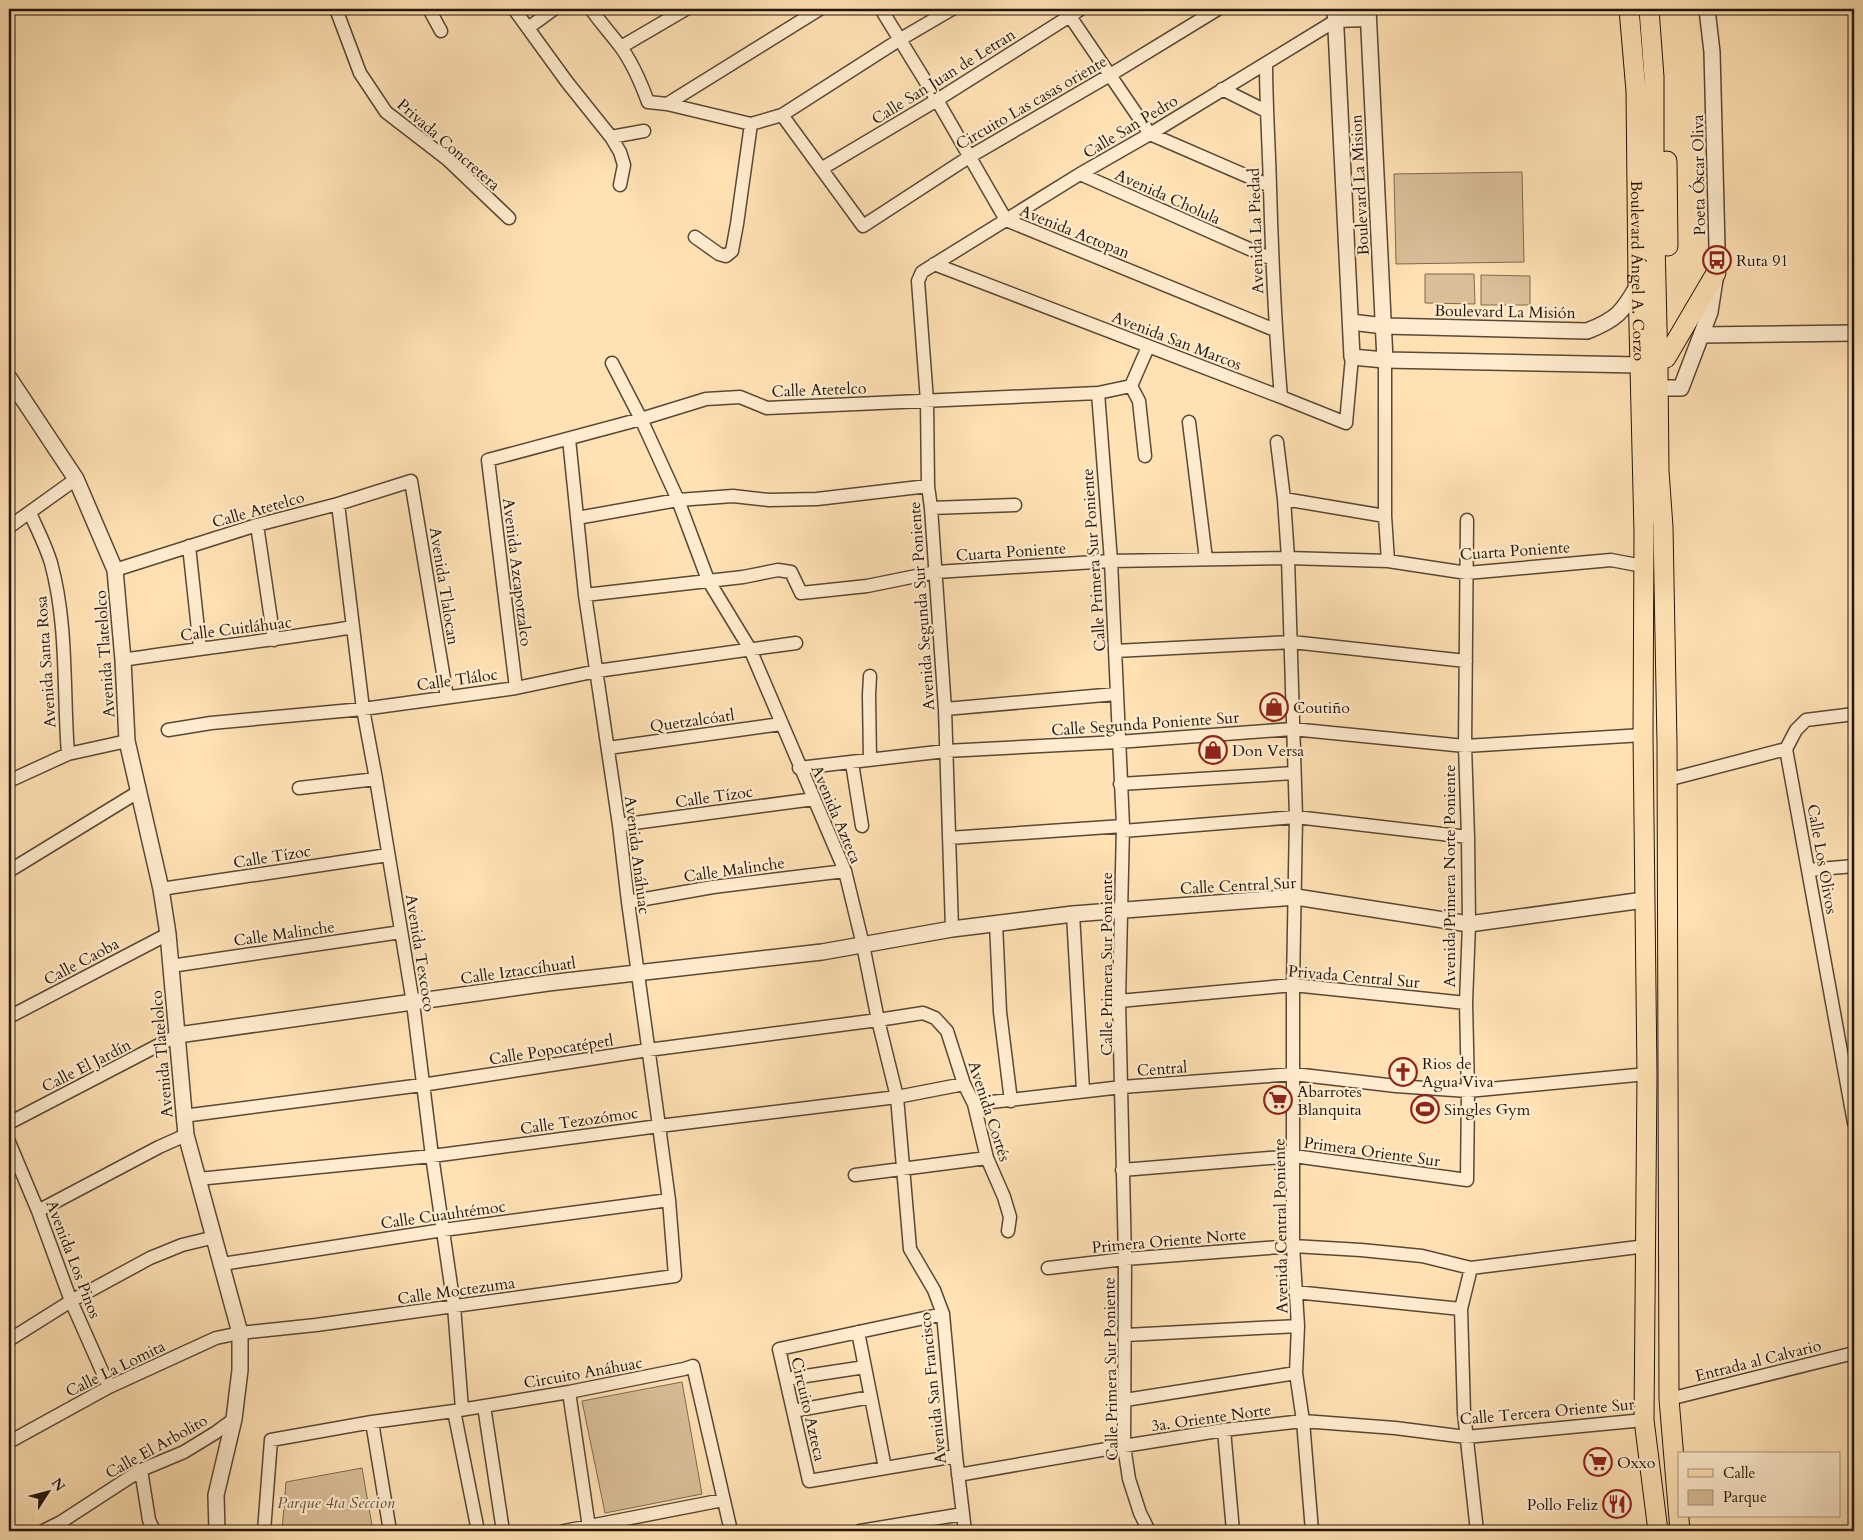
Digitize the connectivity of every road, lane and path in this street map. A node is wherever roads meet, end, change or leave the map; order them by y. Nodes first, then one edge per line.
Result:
1 (336, 9) edge
2 (429, 9) edge
3 (514, 9) edge
4 (554, 9) edge
5 (591, 9) edge
6 (686, 9) edge
7 (820, 9) edge
8 (881, 9) edge
9 (952, 9) edge
10 (1081, 9) edge
11 (1218, 9) edge
12 (1616, 9) edge
13 (1629, 9) edge
14 (1649, 9) edge
15 (1660, 9) edge
16 (1707, 9) edge
17 (1067, 12) edge
18 (1335, 15) edge
19 (1368, 15) edge
20 (528, 28) junction
21 (441, 31) dead end
22 (899, 40) junction
23 (621, 47) junction
24 (1266, 63) junction
25 (1110, 75) junction
26 (1222, 89) junction
27 (937, 100) junction
28 (667, 104) junction
29 (1266, 110) junction
30 (782, 115) junction
31 (751, 124) junction
32 (644, 131) dead end
33 (1150, 134) junction
34 (611, 137) junction
35 (969, 157) junction
36 (822, 170) junction
37 (1080, 174) junction
38 (620, 185) dead end
39 (1270, 186) junction
40 (1636, 206) junction
41 (509, 218) dead end
42 (1006, 220) junction
43 (695, 237) dead end
44 (1272, 259) junction
45 (934, 264) junction
46 (1716, 273) junction
47 (918, 281) joint
48 (1638, 285) junction
49 (1351, 322) junction
50 (1384, 326) junction
51 (1275, 330) junction
52 (1854, 333) edge
53 (1702, 335) junction
54 (1148, 347) junction
55 (1352, 357) junction
56 (1385, 360) junction
57 (612, 363) dead end
58 (1639, 366) junction
59 (1662, 376) junction
60 (9, 378) edge
61 (1131, 386) junction
62 (1098, 393) junction
63 (1281, 397) junction
64 (928, 401) junction
65 (641, 419) junction
66 (1189, 422) dead end
67 (569, 439) junction
68 (1277, 442) dead end
69 (1145, 456) dead end
70 (488, 460) joint
71 (76, 479) junction
72 (411, 481) joint
73 (928, 486) junction
74 (1284, 499) junction
75 (678, 500) junction
76 (338, 504) junction
77 (1015, 505) dead end
78 (931, 508) junction
79 (30, 513) junction
80 (1385, 516) junction
81 (577, 518) junction
82 (1467, 520) dead end
83 (257, 525) junction
84 (9, 527) edge
85 (189, 546) junction
86 (1206, 558) junction
87 (1288, 558) junction
88 (1111, 561) junction
89 (1388, 561) junction
90 (1643, 566) junction
91 (114, 570) junction
92 (936, 572) junction
93 (1467, 572) junction
94 (708, 580) junction
95 (585, 595) junction
96 (353, 627) junction
97 (274, 640) junction
98 (1292, 642) junction
99 (796, 643) dead end
100 (200, 648) junction
101 (750, 649) junction
102 (1116, 651) junction
103 (124, 660) junction
104 (1466, 661) junction
105 (597, 671) junction
106 (870, 676) dead end
107 (516, 688) junction
108 (1116, 694) junction
109 (447, 697) junction
110 (363, 709) junction
111 (946, 709) junction
112 (1854, 714) edge
113 (782, 724) junction
114 (1292, 729) junction
115 (168, 730) dead end
116 (1643, 735) junction
117 (127, 741) junction
118 (1118, 742) junction
119 (1465, 746) junction
120 (608, 748) junction
121 (1786, 749) junction
122 (946, 750) junction
123 (68, 754) junction
124 (870, 760) junction
125 (852, 762) junction
126 (799, 768) junction
127 (1294, 773) junction
128 (376, 779) junction
129 (1667, 780) junction
130 (9, 781) edge
131 (1120, 784) junction
132 (298, 788) dead end
133 (138, 792) junction
134 (814, 800) junction
135 (1296, 817) junction
136 (619, 825) junction
137 (862, 826) dead end
138 (1123, 829) junction
139 (1468, 837) junction
140 (949, 838) junction
141 (388, 855) junction
142 (1854, 866) edge
143 (845, 870) junction
144 (1808, 870) junction
145 (9, 871) edge
146 (161, 889) junction
147 (1296, 897) junction
148 (1644, 900) junction
149 (628, 902) junction
150 (1123, 911) junction
151 (1073, 914) junction
152 (996, 923) junction
153 (1469, 924) junction
154 (952, 929) junction
155 (401, 932) junction
156 (168, 934) junction
157 (863, 945) junction
158 (171, 966) junction
159 (637, 973) junction
160 (1293, 985) junction
161 (1119, 1001) junction
162 (413, 1003) junction
163 (1466, 1003) junction
164 (923, 1013) joint
165 (9, 1017) edge
166 (878, 1020) junction
167 (178, 1035) junction
168 (648, 1050) junction
169 (1294, 1074) junction
170 (1647, 1074) junction
171 (964, 1084) junction
172 (422, 1085) junction
173 (1122, 1087) junction
174 (1083, 1091) junction
175 (1468, 1091) junction
176 (897, 1097) junction
177 (1011, 1101) junction
178 (974, 1104) junction
179 (183, 1116) junction
180 (1854, 1123) edge
181 (9, 1124) edge
182 (659, 1126) junction
183 (186, 1135) junction
184 (9, 1142) edge
185 (432, 1156) junction
186 (1294, 1156) junction
187 (987, 1158) junction
188 (903, 1168) junction
189 (1122, 1170) junction
190 (855, 1175) dead end
191 (198, 1179) junction
192 (1467, 1180) joint
193 (669, 1200) junction
194 (38, 1211) junction
195 (443, 1230) junction
196 (1008, 1231) dead end
197 (215, 1237) junction
198 (1293, 1246) junction
199 (1646, 1246) junction
200 (910, 1249) joint
201 (1125, 1259) junction
202 (222, 1264) junction
203 (1048, 1268) dead end
204 (1471, 1268) junction
205 (675, 1276) joint
206 (1295, 1292) junction
207 (71, 1301) junction
208 (454, 1306) junction
209 (1461, 1309) junction
210 (943, 1314) junction
211 (1298, 1326) junction
212 (858, 1332) junction
213 (240, 1333) junction
214 (1126, 1336) junction
215 (9, 1340) edge
216 (1854, 1353) edge
217 (865, 1367) junction
218 (1296, 1373) junction
219 (786, 1379) junction
220 (109, 1387) junction
221 (569, 1392) junction
222 (871, 1396) junction
223 (1669, 1399) junction
224 (1125, 1400) junction
225 (484, 1406) junction
226 (458, 1410) junction
227 (793, 1411) junction
228 (234, 1419) junction
229 (1644, 1420) junction
230 (1303, 1421) junction
231 (372, 1422) junction
232 (1224, 1430) junction
233 (1466, 1437) junction
234 (9, 1442) edge
235 (1124, 1446) junction
236 (956, 1456) junction
237 (885, 1468) junction
238 (140, 1470) junction
239 (958, 1475) junction
240 (723, 1500) junction
241 (1678, 1507) edge
242 (963, 1514) junction
243 (1679, 1518) edge
244 (589, 1527) junction
245 (43, 1531) edge
246 (154, 1531) edge
247 (217, 1531) edge
248 (264, 1531) edge
249 (390, 1531) edge
250 (478, 1531) edge
251 (503, 1531) edge
252 (564, 1531) edge
253 (731, 1531) edge
254 (860, 1531) edge
255 (965, 1531) edge
256 (1149, 1531) edge
257 (1233, 1531) edge
258 (1312, 1531) edge
259 (1477, 1531) edge
260 (1658, 1531) edge
261 (1680, 1531) edge

1 - 41 street, Privada Concretera
2 - 21 street
3 - 20 street
4 - 20 street
5 - 23 street
6 - 23 street
7 - 28 street
8 - 22 street, Avenida Actopan
9 - 22 street
10 - 17 street, Calle San Juan de Letran
11 - 25 street, Circuito Las casas oriente
12 - 40 main road
13 - 40 main road, Boulevard Ángel A. Corzo
14 - 59 main road
15 - 59 main road, Boulevard Ángel A. Corzo
16 - 46 street, Poeta Óscar Oliva
17 - 25 street
17 - 27 street, Calle San Juan de Letran
18 - 19 street, Calle San Pedro
18 - 24 street, Calle San Pedro
18 - 49 street, Boulevard La Mision
19 - 50 street, Boulevard La Mision
20 - 34 street
22 - 27 street, Avenida Actopan
22 - 30 street
23 - 28 street
24 - 26 street, Calle San Pedro
24 - 29 street, Avenida La Piedad
25 - 33 street
25 - 35 street, Circuito Las casas oriente
26 - 29 street
26 - 33 street, Calle San Pedro
27 - 35 street, Avenida Actopan
27 - 36 street, Calle San Juan de Letran
28 - 31 street
29 - 39 street, Avenida La Piedad
30 - 31 street
30 - 36 street
31 - 43 street
32 - 34 street
33 - 37 street, Calle San Pedro
33 - 39 street
34 - 38 street
35 - 36 street, Circuito Las casas oriente
35 - 42 street, Avenida Actopan
37 - 42 street, Calle San Pedro
37 - 44 street, Avenida Cholula
39 - 44 street, Avenida La Piedad
40 - 48 main road, Boulevard Ángel A. Corzo
42 - 45 street, Calle San Pedro
42 - 51 street, Avenida Actopan
44 - 51 street, Avenida La Piedad
45 - 47 street, Calle San Pedro
45 - 54 street, Avenida San Marcos
46 - 53 street, Poeta Óscar Oliva
46 - 59 main road
47 - 64 street, Avenida Segunda Sur Poniente
48 - 50 street, Boulevard La Misión
48 - 58 main road, Boulevard Ángel A. Corzo
49 - 50 street, Boulevard La Misión
49 - 55 street, Boulevard La Mision
50 - 56 street, Boulevard La Mision
51 - 63 street, Avenida La Piedad
52 - 53 street
53 - 59 street, Poeta Óscar Oliva
54 - 61 street
54 - 63 street, Avenida San Marcos
55 - 56 street
55 - 63 street, Avenida San Marcos
56 - 58 street
56 - 80 street
57 - 65 street, Avenida Azteca
58 - 90 main road, Boulevard Ángel A. Corzo
59 - 129 main road, Boulevard Ángel A. Corzo
60 - 71 street, Avenida Tlatelolco
61 - 62 street, Calle Atetelco
61 - 69 street
62 - 64 street, Calle Atetelco
62 - 88 street, Calle Primera Sur Poniente
64 - 65 street, Calle Atetelco
64 - 73 street, Avenida Segunda Sur Poniente
65 - 67 street, Calle Atetelco
65 - 75 street, Avenida Azteca
66 - 86 street
67 - 70 street, Calle Atetelco
67 - 81 street, Avenida Anáhuac
68 - 74 street, Avenida Central Poniente
70 - 107 street, Avenida Azcapotzalco
71 - 79 street
71 - 91 street, Avenida Tlatelolco
72 - 76 street, Calle Atetelco
72 - 109 street, Avenida Tlalocan
73 - 75 street
73 - 78 street, Avenida Segunda Sur Poniente
74 - 80 street
74 - 87 street, Avenida Central Poniente
75 - 81 street
75 - 94 street, Avenida Azteca
76 - 83 street, Calle Atetelco
76 - 96 street, Avenida Texcoco
77 - 78 street
78 - 92 street, Avenida Segunda Sur Poniente
79 - 84 street
79 - 123 street, Avenida Santa Rosa
80 - 89 street
81 - 95 street, Avenida Anáhuac
82 - 93 street, Avenida Primera Norte Poniente
83 - 85 street, Calle Atetelco
83 - 97 street
85 - 91 street, Calle Atetelco
85 - 100 street
86 - 87 street, Cuarta Poniente
86 - 88 street, Cuarta Poniente
87 - 89 street, Cuarta Poniente
87 - 98 street, Avenida Central Poniente
88 - 92 street, Cuarta Poniente
88 - 102 street, Calle Primera Sur Poniente
89 - 93 street, Cuarta Poniente
90 - 93 street, Cuarta Poniente
90 - 116 main road, Boulevard Ángel A. Corzo
91 - 103 street, Avenida Tlatelolco
92 - 94 street, Cuarta Poniente
92 - 111 street, Avenida Segunda Sur Poniente
93 - 104 street, Avenida Primera Norte Poniente
94 - 95 street
94 - 101 street, Avenida Azteca
95 - 105 street, Avenida Anáhuac
96 - 97 street, Calle Cuitláhuac
96 - 110 street, Avenida Texcoco
97 - 100 street, Calle Cuitláhuac
98 - 102 street
98 - 104 street
98 - 114 street, Avenida Central Poniente
99 - 101 street, Calle Tláloc
100 - 103 street, Calle Cuitláhuac
101 - 105 street, Calle Tláloc
101 - 113 street, Avenida Azteca
102 - 108 street, Calle Primera Sur Poniente
103 - 117 street, Avenida Tlatelolco
104 - 119 street, Avenida Primera Norte Poniente
105 - 107 street, Calle Tláloc
105 - 120 street, Avenida Anáhuac
106 - 124 street
107 - 109 street, Calle Tláloc
108 - 111 street
108 - 118 street, Calle Primera Sur Poniente
109 - 110 street, Calle Tláloc
110 - 115 street, Calle Tláloc
110 - 128 street, Avenida Texcoco
111 - 122 street, Avenida Segunda Sur Poniente
112 - 121 street
113 - 120 street, Quetzalcóatl
113 - 126 street, Avenida Azteca
114 - 118 street, Calle Segunda Poniente Sur
114 - 119 street, Calle Segunda Poniente Sur
114 - 127 street, Avenida Central Poniente
116 - 119 street, Calle Segunda Poniente Sur
116 - 148 main road, Boulevard Ángel A. Corzo
117 - 123 street
117 - 133 street, Avenida Tlatelolco
118 - 122 street, Calle Segunda Poniente Sur
118 - 131 street, Calle Primera Sur Poniente
119 - 139 street, Avenida Primera Norte Poniente
120 - 136 street, Avenida Anáhuac
121 - 129 street
121 - 144 street, Calle Los Olivos
122 - 124 street, Calle Segunda Poniente Sur
122 - 140 street, Avenida Segunda Sur Poniente
123 - 130 street
124 - 125 street, Calle Segunda Poniente Sur
125 - 126 street, Calle Segunda Poniente Sur
125 - 137 street
126 - 134 street, Avenida Azteca
127 - 131 street
127 - 135 street, Avenida Central Poniente
128 - 132 street
128 - 141 street, Avenida Texcoco
129 - 223 main road, Boulevard Ángel A. Corzo
131 - 138 street, Calle Primera Sur Poniente
133 - 145 street
133 - 146 street, Avenida Tlatelolco
134 - 136 street, Calle Tízoc
134 - 143 street, Avenida Azteca
135 - 138 street
135 - 139 street
135 - 147 street, Avenida Central Poniente
136 - 149 street, Avenida Anáhuac
138 - 140 street
138 - 150 street, Calle Primera Sur Poniente
139 - 153 street, Avenida Primera Norte Poniente
140 - 154 street, Avenida Segunda Sur Poniente
141 - 146 street, Calle Tízoc
141 - 155 street, Avenida Texcoco
142 - 144 street
143 - 149 street, Calle Malinche
143 - 157 street, Avenida Azteca
144 - 180 street, Calle Los Olivos
146 - 156 street, Avenida Tlatelolco
147 - 150 street, Calle Central Sur
147 - 153 street, Calle Central Sur
147 - 160 street, Avenida Central Poniente
148 - 153 street, Calle Central Sur
148 - 170 main road, Boulevard Ángel A. Corzo
149 - 159 street, Avenida Anáhuac
150 - 151 street, Calle Central Sur
150 - 161 street, Calle Primera Sur Poniente
151 - 152 street, Calle Central Sur
151 - 174 street
152 - 154 street, Calle Central Sur
152 - 177 street
153 - 163 street, Avenida Primera Norte Poniente
154 - 157 street, Calle Central Sur
155 - 158 street, Calle Malinche
155 - 162 street, Avenida Texcoco
156 - 158 street, Avenida Tlatelolco
156 - 165 street, Calle Caoba
157 - 159 street, Calle Iztaccíhuatl
157 - 166 street, Avenida Azteca
158 - 167 street, Avenida Tlatelolco
159 - 162 street, Calle Iztaccíhuatl
159 - 168 street, Avenida Anáhuac
160 - 161 street, Privada Central Sur
160 - 163 street, Privada Central Sur
160 - 169 street, Avenida Central Poniente
161 - 173 street, Calle Primera Sur Poniente
162 - 167 street, Calle Iztaccíhuatl
162 - 172 street, Avenida Texcoco
163 - 175 street, Avenida Primera Norte Poniente
164 - 166 street, Calle Popocatépetl
164 - 171 street, Avenida Cortés
166 - 168 street, Calle Popocatépetl
166 - 176 street, Avenida Azteca
167 - 179 street, Avenida Tlatelolco
167 - 181 street, Calle El Jardín
168 - 172 street, Calle Popocatépetl
168 - 182 street, Avenida Anáhuac
169 - 173 street, Central
169 - 175 street
169 - 186 street, Avenida Central Poniente
170 - 175 street
170 - 199 main road, Boulevard Ángel A. Corzo
171 - 176 street, Calle Tezozómoc
171 - 178 street, Avenida Cortés
172 - 179 street, Calle Popocatépetl
172 - 185 street, Avenida Texcoco
173 - 174 street, Central
173 - 189 street, Calle Primera Sur Poniente
174 - 177 street, Central
175 - 192 street, Avenida Primera Norte Poniente
176 - 182 street, Calle Tezozómoc
176 - 188 street, Avenida Azteca
177 - 178 street, Central
178 - 187 street, Avenida Cortés
179 - 183 street, Avenida Tlatelolco
182 - 185 street, Calle Tezozómoc
182 - 193 street, Avenida Anáhuac
183 - 191 street, Avenida Tlatelolco
183 - 194 street
184 - 194 street, Avenida Los Pinos
185 - 191 street, Calle Tezozómoc
185 - 195 street, Avenida Texcoco
186 - 189 street, Primera Oriente Sur
186 - 192 street, Primera Oriente Sur
186 - 198 street, Avenida Central Poniente
187 - 188 street
187 - 196 street, Avenida Cortés
188 - 190 street
188 - 200 street, Avenida Azteca
189 - 201 street, Calle Primera Sur Poniente
191 - 197 street, Avenida Tlatelolco
193 - 195 street, Calle Cuauhtémoc
193 - 205 street, Avenida Anáhuac
194 - 207 street, Avenida Los Pinos
195 - 202 street, Calle Cuauhtémoc
195 - 208 street, Avenida Texcoco
197 - 202 street, Avenida Tlatelolco
197 - 207 street
198 - 201 street, Primera Oriente Norte
198 - 204 street, Primera Oriente Norte
198 - 206 street, Avenida Central Poniente
199 - 204 street
199 - 229 main road, Boulevard Ángel A. Corzo
200 - 210 street, Avenida San Francisco
201 - 203 street, Primera Oriente Norte
201 - 214 street, Calle Primera Sur Poniente
202 - 213 street, Avenida Tlatelolco
204 - 209 street
205 - 208 street, Calle Moctezuma
206 - 209 street
206 - 211 street, Avenida Central Poniente
207 - 215 street
207 - 220 street, Avenida Los Pinos
208 - 213 street, Calle Moctezuma
208 - 226 street, Avenida Texcoco
209 - 233 street
210 - 212 street, Circuito Azteca
210 - 236 street, Avenida San Francisco
211 - 214 street
211 - 218 street, Avenida Central Poniente
212 - 217 street
212 - 219 street, Circuito Azteca
213 - 220 street, Calle La Lomita
213 - 228 street, Avenida Tlatelolco
214 - 224 street, Calle Primera Sur Poniente
216 - 223 street, Entrada al Calvario
217 - 219 street
217 - 222 street
218 - 224 street
218 - 230 street, Avenida Central Poniente
219 - 227 street, Circuito Azteca
220 - 234 street, Calle La Lomita
221 - 225 street, Circuito Anáhuac
221 - 240 street, Circuito Anáhuac
221 - 244 street
222 - 227 street
222 - 237 street
223 - 241 main road, Boulevard Ángel A. Corzo
224 - 235 street, Calle Primera Sur Poniente
225 - 226 street, Circuito Anáhuac
225 - 251 street
226 - 231 street, Circuito Anáhuac
226 - 250 street, Avenida Texcoco
227 - 237 street, Circuito Azteca
228 - 238 street, Calle El Arbolito
228 - 247 street, Avenida Tlatelolco
229 - 233 street, Calle Tercera Oriente Sur
229 - 260 main road, Boulevard Ángel A. Corzo
230 - 232 street, 3a. Oriente Norte
230 - 233 street, Calle Tercera Oriente Sur
230 - 258 street, Avenida Central Poniente
231 - 248 street, Circuito Anáhuac
231 - 249 street
232 - 235 street, 3a. Oriente Norte
232 - 257 street
233 - 259 street
235 - 239 street
235 - 256 street, Calle Primera Sur Poniente
236 - 237 street, Circuito Azteca
236 - 239 street, Avenida San Francisco
238 - 245 street, Calle El Arbolito
238 - 246 street
239 - 242 street, Avenida San Francisco
240 - 244 street
240 - 253 street
242 - 254 street
242 - 255 street, Avenida San Francisco
243 - 261 main road, Boulevard Ángel A. Corzo
244 - 252 street

